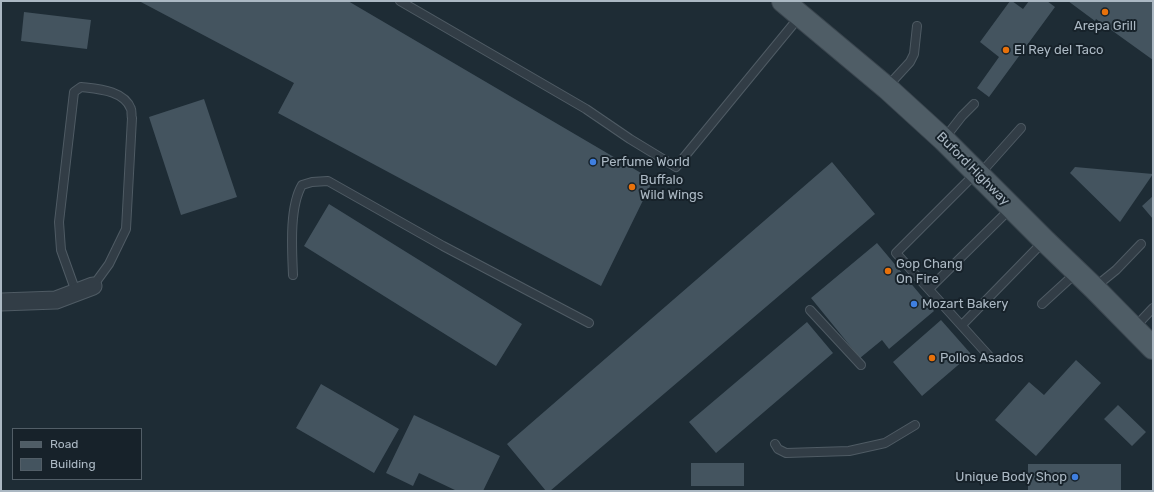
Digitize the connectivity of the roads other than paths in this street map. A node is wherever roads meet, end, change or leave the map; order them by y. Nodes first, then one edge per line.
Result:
1 (400, 1) edge
2 (783, 1) edge
3 (801, 16) junction
4 (917, 26) dead end
5 (887, 88) junction
6 (974, 104) dead end
7 (1021, 128) dead end
8 (944, 140) junction
9 (978, 174) junction
10 (1012, 208) junction
11 (1045, 241) junction
12 (1141, 244) dead end
13 (1077, 271) junction
14 (293, 275) dead end
15 (93, 286) joint
16 (1094, 288) junction
17 (929, 290) junction
18 (76, 292) junction
19 (1, 302) edge
20 (1042, 304) dead end
21 (1153, 308) edge
22 (810, 310) dead end
23 (589, 322) dead end
24 (962, 325) junction
25 (1134, 328) junction
26 (1153, 348) edge
27 (989, 356) dead end
28 (860, 365) dead end
29 (915, 425) dead end
30 (775, 444) dead end

1 - 3 lane
2 - 3 main road, Buford Highway
3 - 5 main road, Buford Highway
4 - 5 lane
5 - 8 main road, Buford Highway
6 - 8 lane
7 - 9 lane
8 - 9 main road, Buford Highway
9 - 10 main road, Buford Highway
9 - 17 lane
10 - 11 main road, Buford Highway
10 - 17 lane
11 - 13 main road, Buford Highway
11 - 24 lane
12 - 16 lane
13 - 16 main road, Buford Highway
13 - 20 lane
14 - 23 lane
15 - 18 street
15 - 18 lane
16 - 25 main road, Buford Highway
17 - 24 lane
18 - 19 street
21 - 25 lane
22 - 28 lane
24 - 27 lane
25 - 26 main road, Buford Highway
29 - 30 lane

